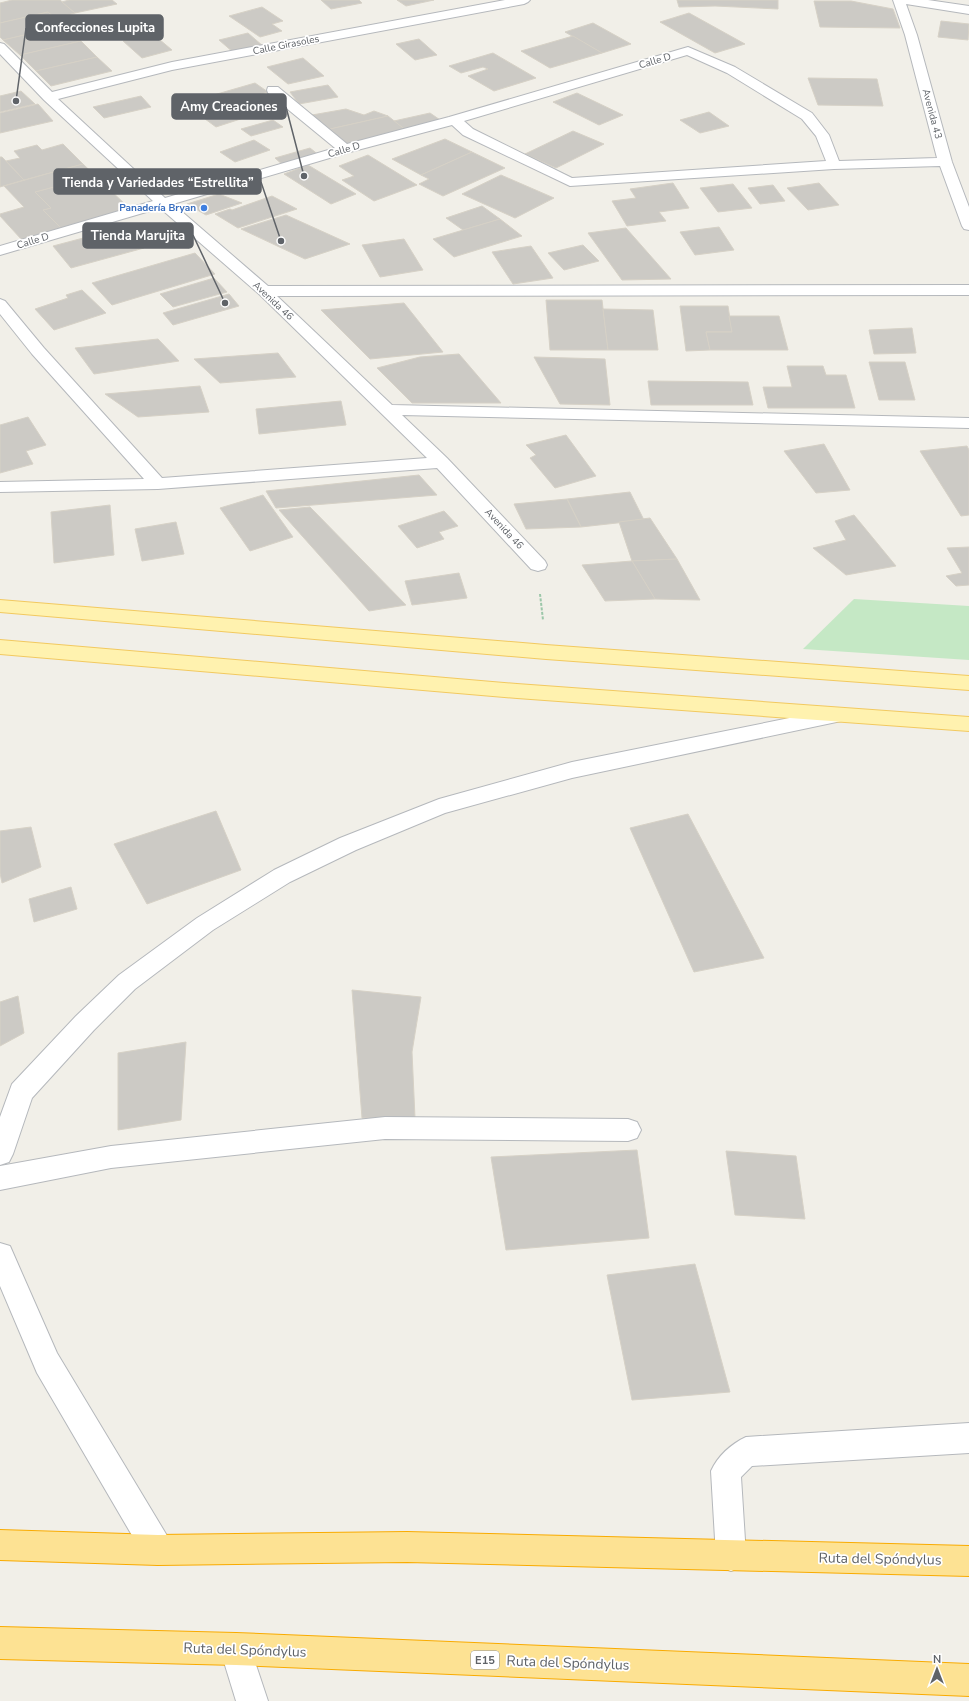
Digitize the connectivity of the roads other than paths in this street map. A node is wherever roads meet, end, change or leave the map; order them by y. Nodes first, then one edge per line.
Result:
1 (524, 0) edge
2 (899, 0) edge
3 (912, 1) edge
4 (969, 10) edge
5 (0, 47) edge
6 (273, 90) dead end
7 (49, 97) junction
8 (454, 120) junction
9 (345, 149) junction
10 (946, 162) junction
11 (834, 165) junction
12 (163, 203) junction
13 (969, 226) edge
14 (0, 251) edge
15 (969, 290) edge
16 (264, 292) junction
17 (0, 304) edge
18 (386, 410) junction
19 (969, 423) edge
20 (441, 462) junction
21 (158, 484) junction
22 (0, 488) edge
23 (538, 565) road end
24 (0, 606) edge
25 (0, 647) edge
26 (969, 683) edge
27 (839, 715) junction
28 (969, 724) edge
29 (628, 1130) dead end
30 (0, 1154) edge
31 (0, 1178) edge
32 (0, 1255) edge
33 (969, 1438) edge
34 (0, 1545) edge
35 (158, 1550) junction
36 (731, 1556) junction
37 (969, 1561) edge
38 (0, 1643) edge
39 (236, 1649) junction
40 (969, 1680) edge
41 (252, 1701) edge

1 - 7 street, Calle Girasoles
2 - 10 street, Avenida 43
3 - 4 street
5 - 7 street, Avenida 46
6 - 9 street
7 - 12 street, Avenida 46
8 - 9 street, Calle D
8 - 11 street
8 - 11 street, Calle D
9 - 12 street, Calle D
10 - 11 street
10 - 13 street, Avenida 43
12 - 14 street, Calle D
12 - 16 street, Avenida 46
15 - 16 street
16 - 18 street, Avenida 46
17 - 21 street
18 - 19 street
18 - 20 street, Avenida 46
20 - 21 street
20 - 23 street, Avenida 46
21 - 22 street
24 - 26 main road
25 - 27 main road
27 - 28 main road
27 - 30 street
29 - 31 street
32 - 35 street
33 - 36 street
34 - 35 highway, Ruta del Spóndylus
35 - 36 highway, Ruta del Spóndylus
36 - 37 highway, Ruta del Spóndylus
38 - 39 highway, Ruta del Spóndylus / E15
39 - 40 highway, Ruta del Spóndylus / E15
39 - 41 street

